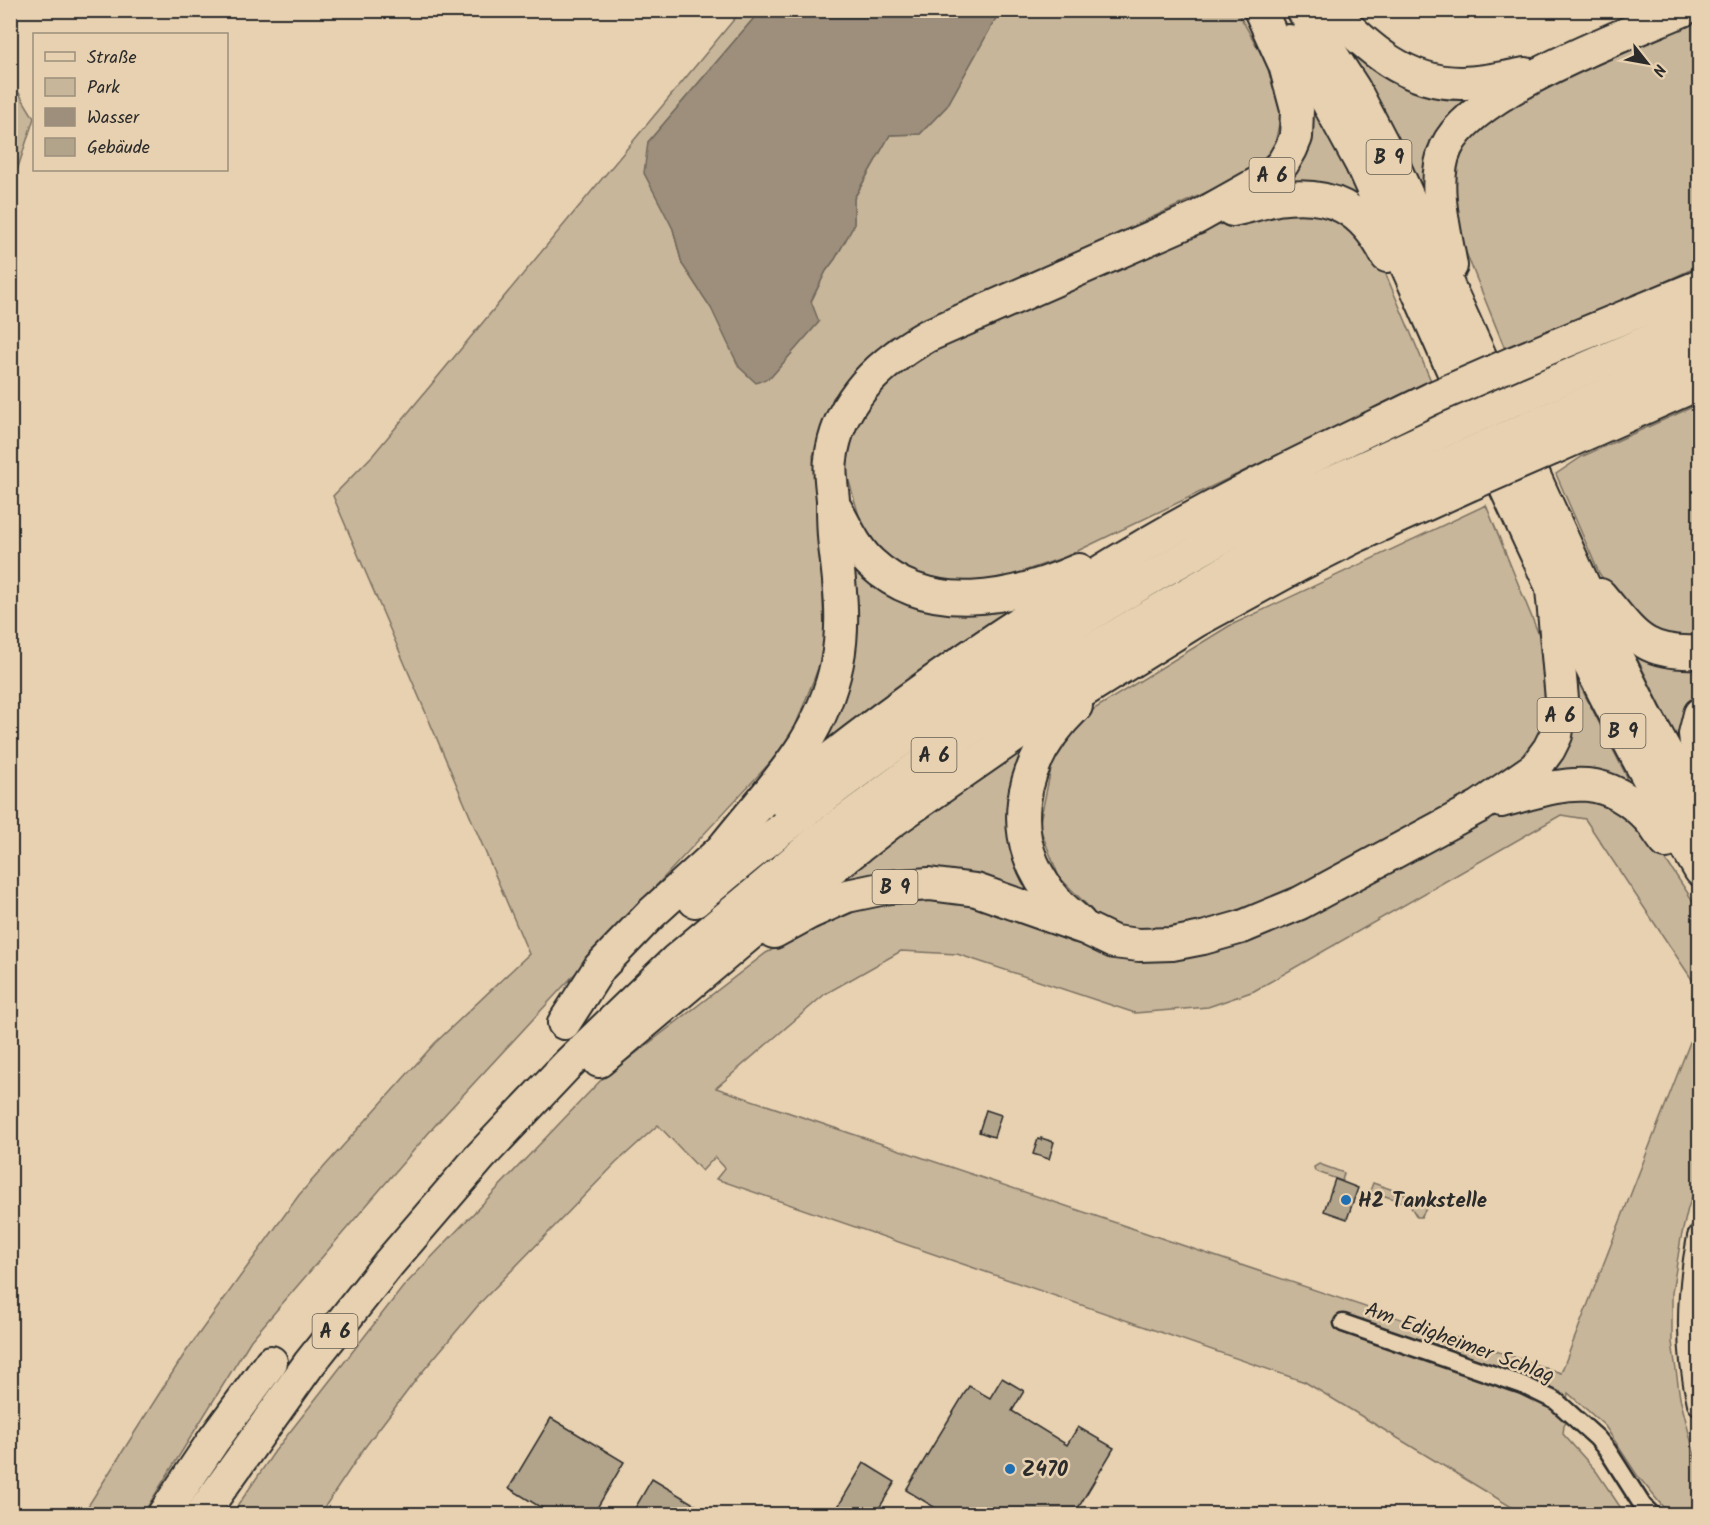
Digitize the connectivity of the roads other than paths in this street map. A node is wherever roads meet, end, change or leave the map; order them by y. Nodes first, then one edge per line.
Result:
1 (1260, 10) edge
2 (1268, 10) edge
3 (1303, 10) edge
4 (1330, 10) edge
5 (1683, 10) edge
6 (1541, 72) junction
7 (1196, 218) junction
8 (1700, 285) edge
9 (1423, 302) junction
10 (1460, 311) junction
11 (1700, 319) edge
12 (1700, 352) edge
13 (1700, 383) edge
14 (1546, 436) junction
15 (1467, 470) junction
16 (833, 501) junction
17 (1150, 542) junction
18 (1571, 559) junction
19 (1552, 589) junction
20 (1700, 651) edge
21 (1114, 670) junction
22 (1700, 714) edge
23 (1700, 777) edge
24 (1480, 807) junction
25 (1700, 814) edge
26 (724, 847) junction
27 (1700, 870) edge
28 (1700, 880) edge
29 (1087, 929) junction
30 (712, 965) junction
31 (480, 1157) junction
32 (1700, 1238) edge
33 (1342, 1323) dead end
34 (271, 1362) dead end
35 (1700, 1403) edge
36 (164, 1515) edge
37 (202, 1515) edge
38 (1651, 1515) edge

1 - 7 highway, A 6
2 - 9 highway, B 9
3 - 10 highway, B 9
4 - 6 highway
5 - 6 highway
6 - 10 highway
7 - 9 highway, B 9
7 - 16 highway
8 - 17 highway, bridge
9 - 19 highway, B 9
10 - 18 highway, B 9
11 - 26 highway, A 6, bridge
12 - 14 highway, A 6
13 - 14 highway
14 - 15 highway, A 6, bridge
15 - 21 highway
15 - 31 highway, A 6
16 - 17 highway
16 - 26 highway
17 - 26 highway
18 - 20 highway, B 9
18 - 25 highway, B 9
19 - 24 highway, A 6
19 - 27 highway, B 9
21 - 29 highway
21 - 30 highway
22 - 23 highway
24 - 28 highway
24 - 29 highway
29 - 30 highway, B 9
30 - 31 highway
31 - 37 highway, A 6
32 - 35 street
33 - 38 street, Am Edigheimer Schlag
34 - 36 highway

